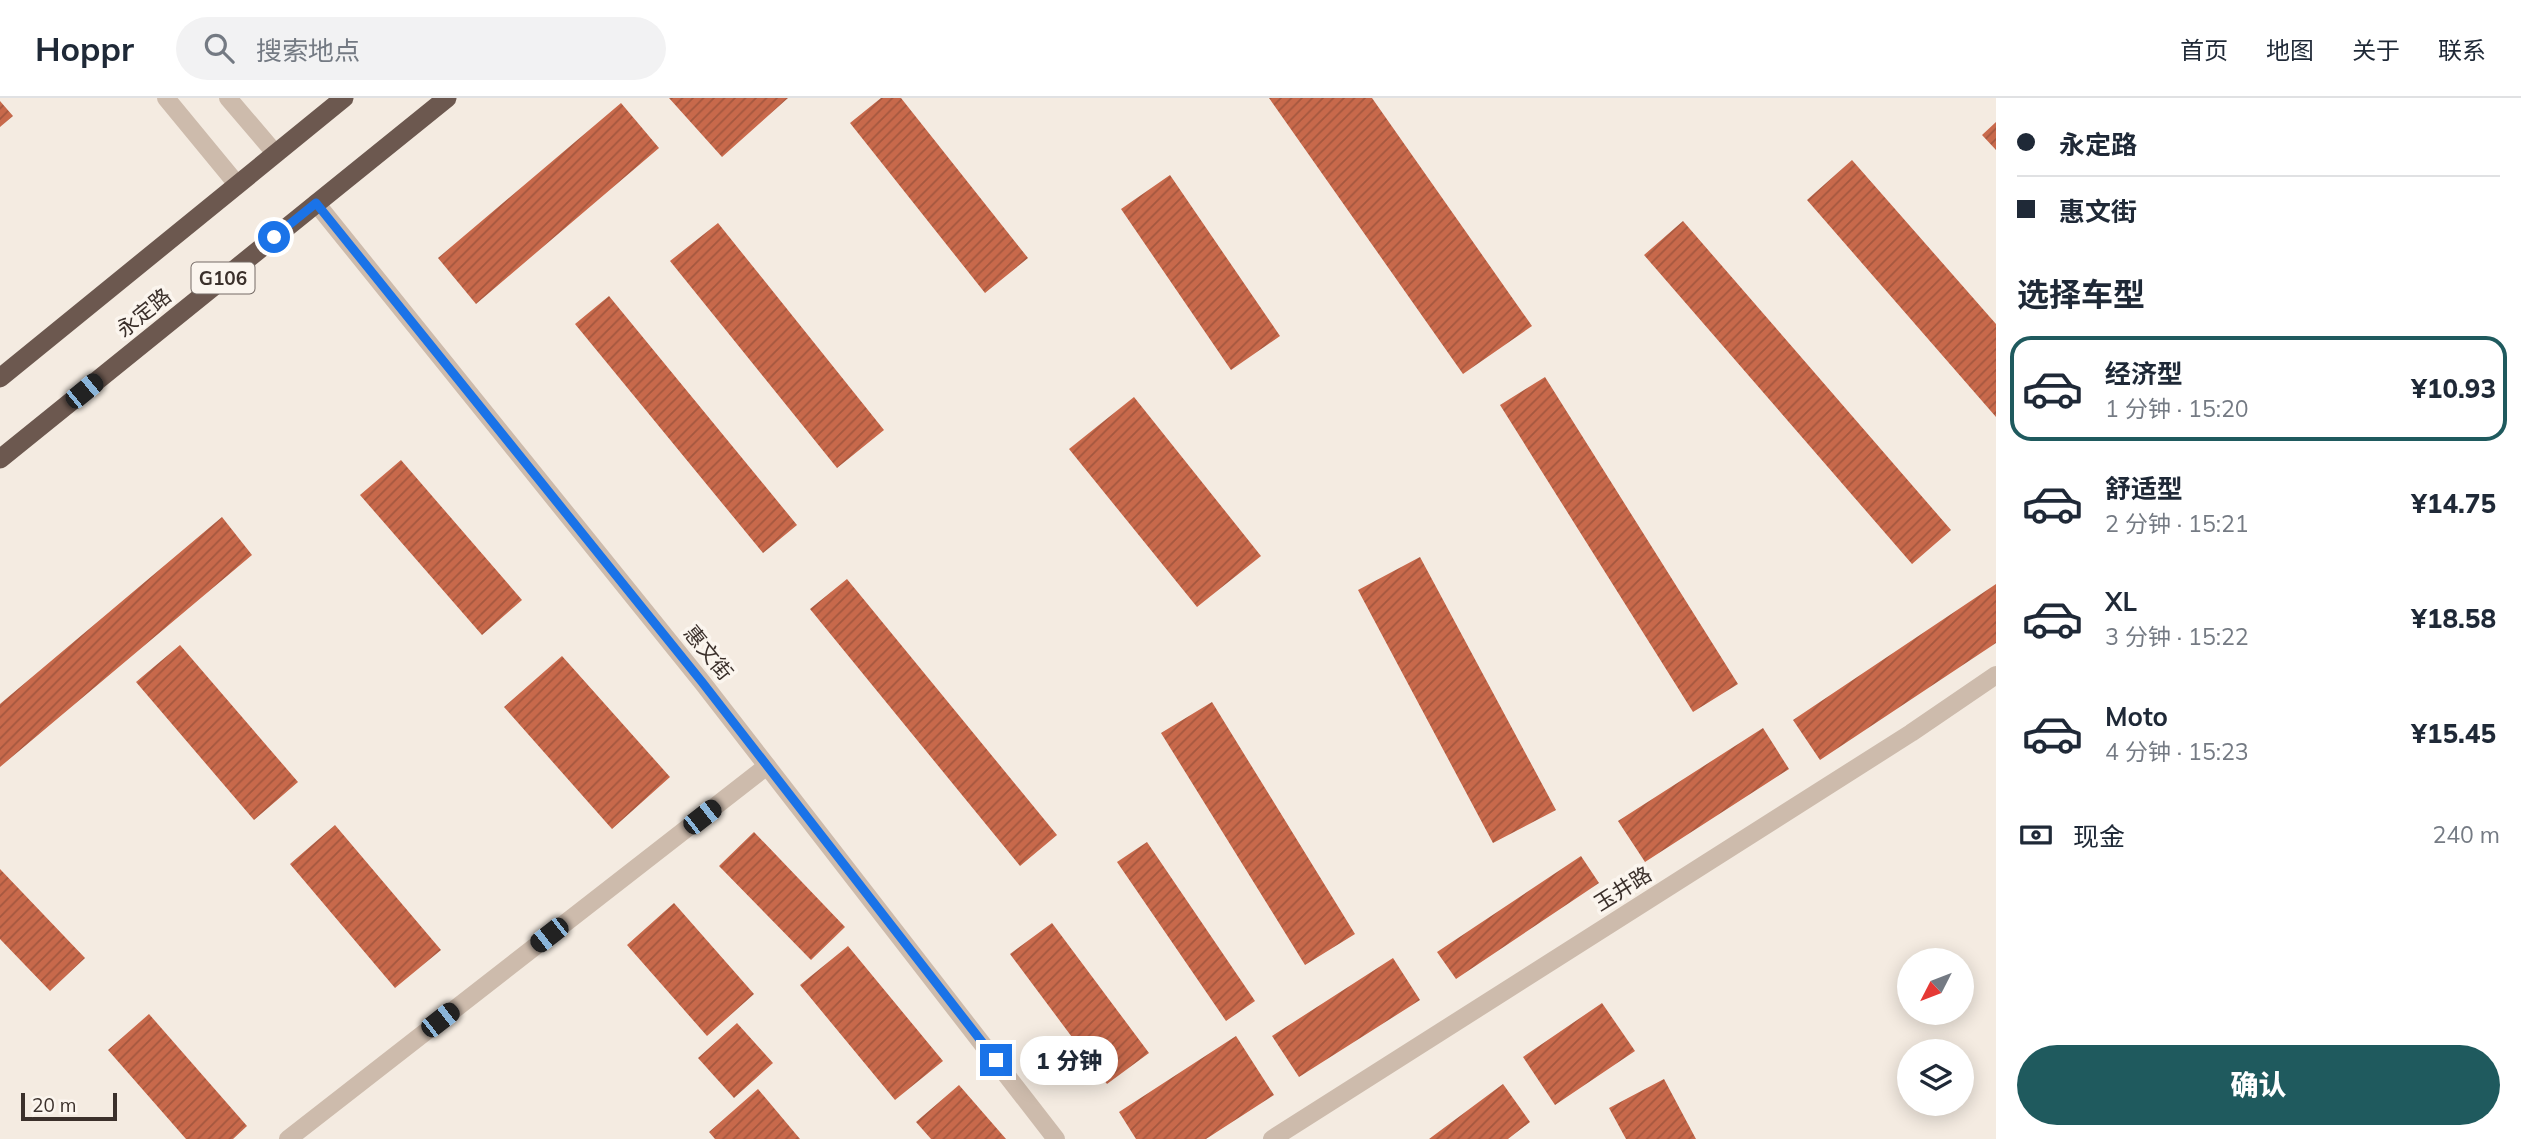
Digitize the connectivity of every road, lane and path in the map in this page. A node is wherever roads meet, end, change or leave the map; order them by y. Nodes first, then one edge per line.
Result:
1 (166, 98) edge
2 (228, 98) edge
3 (344, 98) edge
4 (447, 98) edge
5 (275, 153) junction
6 (236, 183) junction
7 (316, 203) junction
8 (0, 378) edge
9 (0, 459) edge
10 (1996, 675) edge
11 (767, 766) junction
12 (288, 1139) edge
13 (1056, 1139) edge
14 (1272, 1139) edge

1 - 6 street
2 - 5 street
3 - 5 highway, 永定路
4 - 7 highway, 永定路 / G106
5 - 6 highway, 永定路
6 - 8 highway, 永定路
7 - 9 highway, 永定路 / G106
7 - 11 street, 惠文街
10 - 14 street, 玉井路
11 - 12 street
11 - 13 street, 惠文街

